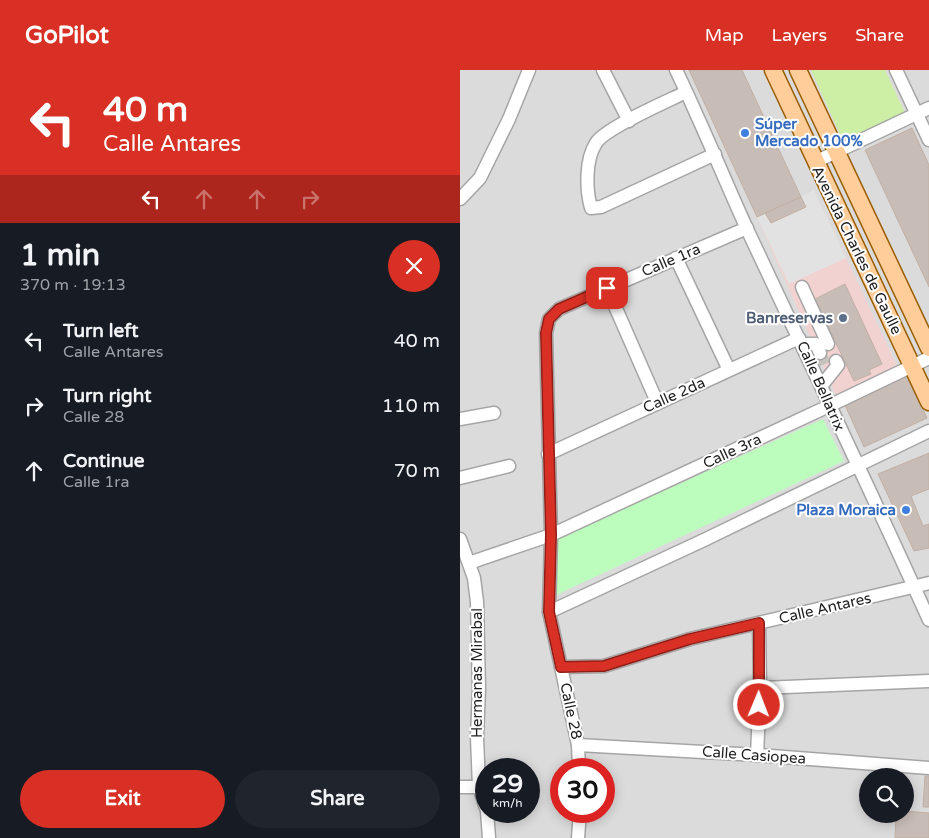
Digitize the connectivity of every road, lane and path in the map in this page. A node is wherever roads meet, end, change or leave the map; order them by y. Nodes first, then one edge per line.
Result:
1 (529, 70) edge
2 (604, 70) edge
3 (676, 70) edge
4 (773, 70) edge
5 (798, 70) edge
6 (896, 70) edge
7 (686, 92) junction
8 (923, 111) edge
9 (629, 121) junction
10 (929, 140) edge
11 (837, 152) junction
12 (715, 154) junction
13 (815, 162) junction
14 (460, 199) edge
15 (747, 228) junction
16 (676, 258) junction
17 (802, 287) dead end
18 (607, 288) junction
19 (801, 341) junction
20 (929, 348) edge
21 (929, 358) edge
22 (836, 361) dead end
23 (912, 365) junction
24 (729, 370) junction
25 (821, 376) junction
26 (657, 402) junction
27 (929, 402) edge
28 (831, 406) junction
29 (494, 413) dead end
30 (460, 419) edge
31 (929, 431) edge
32 (548, 454) junction
33 (509, 466) dead end
34 (857, 466) junction
35 (460, 478) edge
36 (551, 535) junction
37 (460, 539) edge
38 (469, 563) junction
39 (929, 583) edge
40 (914, 586) junction
41 (549, 612) junction
42 (929, 620) edge
43 (759, 623) junction
44 (561, 667) junction
45 (929, 681) edge
46 (760, 688) junction
47 (578, 745) junction
48 (757, 754) junction
49 (478, 758) edge
50 (579, 758) edge
51 (929, 768) edge
52 (475, 787) edge
53 (460, 788) edge
54 (488, 823) edge
55 (579, 823) edge
56 (489, 838) edge
57 (578, 838) edge

1 - 14 street
2 - 9 street
3 - 7 street, Calle Bellatrix
4 - 13 main road, Avenida Charles de Gaulle
5 - 11 main road, Avenida Charles de Gaulle
6 - 8 street
7 - 9 street
7 - 12 street, Calle Bellatrix
8 - 10 street
8 - 11 street
9 - 12 street
11 - 13 street
11 - 20 main road, Avenida Charles de Gaulle
12 - 15 street, Calle Bellatrix
13 - 23 main road, Avenida Charles de Gaulle
15 - 16 street, Calle 1ra
15 - 19 street, Calle Bellatrix
16 - 18 street, Calle 1ra
16 - 24 street
17 - 19 street
18 - 26 street
18 - 32 street, Calle 1ra
19 - 24 street, Calle 2da
19 - 25 street, Calle Bellatrix
21 - 23 street, Calle 3ra
22 - 25 street
23 - 27 main road, Avenida Charles de Gaulle
23 - 28 street, Calle 3ra
24 - 26 street, Calle 2da
25 - 28 street, Calle Bellatrix
26 - 32 street, Calle 2da
28 - 34 street, Calle Bellatrix
28 - 36 street, Calle 3ra
29 - 30 street
31 - 34 street
32 - 36 street, Calle 1ra
33 - 35 street
34 - 40 street, Calle Bellatrix
34 - 41 street
36 - 38 street, Calle 3ra
36 - 41 street, Calle 28
37 - 38 street, Hermanas Mirabal
38 - 49 street, Hermanas Mirabal
39 - 40 street, Calle Antares
40 - 42 street, Calle Bellatrix
40 - 43 street, Calle Antares
41 - 44 street, Calle 28
43 - 44 street, Calle Antares
43 - 46 street
44 - 47 street, Calle 28
45 - 46 street
46 - 48 street
47 - 48 street, Calle Casiopea
47 - 50 street, Calle 28
48 - 51 street, Calle Casiopea
52 - 53 street
54 - 56 street, Hermanas Mirabal
55 - 57 street

